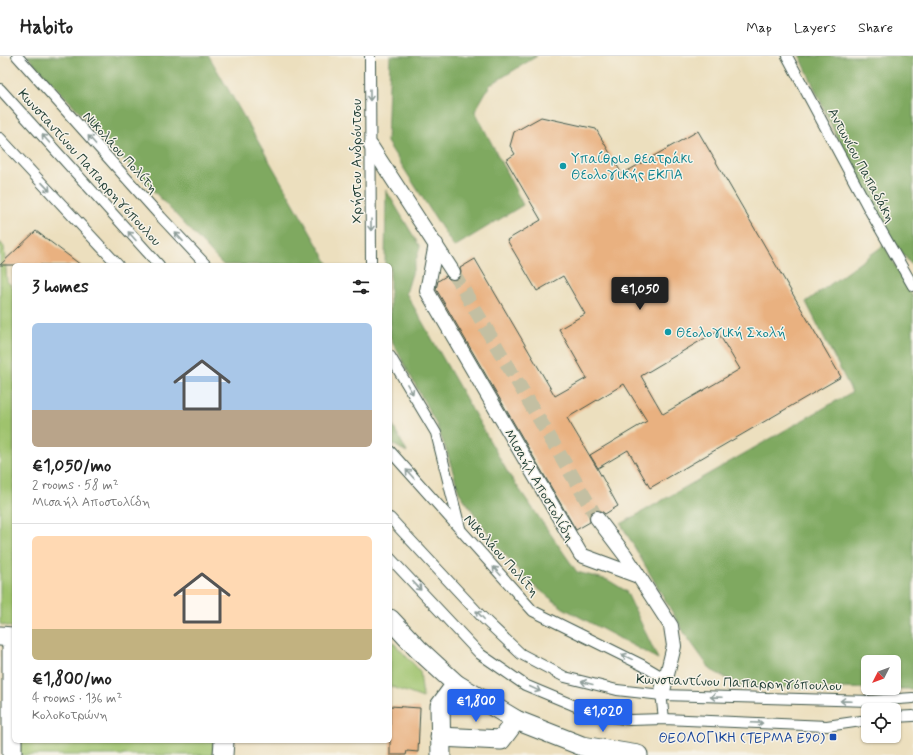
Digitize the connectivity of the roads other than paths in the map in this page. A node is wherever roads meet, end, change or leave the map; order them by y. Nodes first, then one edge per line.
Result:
1 (17, 56) edge
2 (370, 56) edge
3 (787, 56) edge
4 (0, 89) edge
5 (0, 138) edge
6 (371, 146) junction
7 (436, 244) junction
8 (116, 263) edge
9 (156, 263) edge
10 (204, 263) edge
11 (371, 263) edge
12 (453, 272) tunnel mouth
13 (913, 286) edge
14 (392, 359) edge
15 (392, 453) edge
16 (598, 518) tunnel mouth
17 (392, 520) edge
18 (461, 531) junction
19 (392, 560) edge
20 (638, 576) junction
21 (392, 620) edge
22 (6, 637) edge
23 (456, 684) junction
24 (662, 695) junction
25 (913, 698) edge
26 (913, 716) edge
27 (901, 717) edge
28 (664, 719) junction
29 (516, 720) junction
30 (861, 721) edge
31 (224, 743) edge
32 (440, 746) edge
33 (12, 755) edge
34 (224, 755) edge
35 (638, 755) edge

10 -> 1 lane, Νικολάου Πολίτη
2 -> 6 lane, Χρήστου Ανδρόυτσου
3 - 13 lane, Αντωνίου Παπαδάκη
9 -> 4 lane, Κωνσταντίνου Παπαρρηγόπουλου
5 -> 8 lane
6 - 7 street
6 -> 11 lane, Χρήστου Ανδρόυτσου
7 - 12 street
7 - 20 street, Μισαήλ Αποστολίδη
14 -> 18 lane
18 -> 15 lane, Νικολάου Πολίτη
16 - 20 street
24 -> 17 lane, Κωνσταντίνου Παπαρρηγόπουλου
24 -> 18 lane, Νικολάου Πολίτη
19 -> 28 lane
20 - 24 street
21 - 23 street
22 - 33 street
23 - 29 street
23 - 32 street
25 -> 24 lane, Κωνσταντίνου Παπαρρηγόπουλου
24 - 28 lane, Νικολάου Πολίτη
26 - 27 lane
28 -> 30 lane
29 - 32 street
29 - 35 street
31 - 34 street

